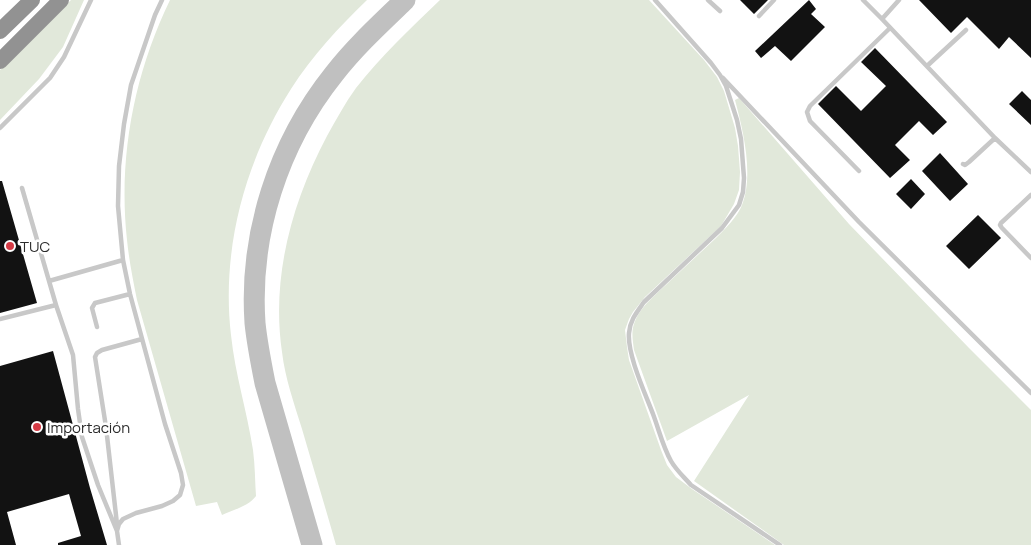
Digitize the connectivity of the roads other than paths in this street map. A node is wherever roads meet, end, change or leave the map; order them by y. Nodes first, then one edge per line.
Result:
1 (32, 0) edge
2 (62, 0) edge
3 (91, 0) edge
4 (162, 0) edge
5 (655, 0) edge
6 (708, 0) edge
7 (774, 0) edge
8 (863, 0) edge
9 (899, 0) edge
10 (720, 11) dead end
11 (759, 16) dead end
12 (882, 19) junction
13 (890, 28) junction
14 (966, 30) dead end
15 (0, 31) edge
16 (0, 61) edge
17 (927, 66) junction
18 (720, 75) junction
19 (0, 128) edge
20 (995, 138) junction
21 (962, 164) dead end
22 (859, 170) dead end
23 (1031, 172) edge
24 (22, 188) dead end
25 (1031, 195) edge
26 (1031, 258) edge
27 (123, 260) junction
28 (49, 281) junction
29 (130, 294) junction
30 (56, 305) junction
31 (0, 319) edge
32 (97, 327) dead end
33 (142, 339) junction
34 (1031, 393) edge
35 (118, 531) junction
36 (119, 545) edge
37 (780, 545) edge

1 - 15 highway
2 - 16 highway
3 - 19 lane
4 - 27 lane
5 - 18 lane
6 - 10 lane
7 - 11 lane
8 - 12 lane
9 - 12 lane
12 - 13 lane
13 - 17 lane
13 - 22 lane
14 - 17 lane
17 - 20 lane
18 - 34 lane
18 - 37 lane
20 - 21 lane
20 - 23 lane
24 - 28 lane
25 - 26 lane
27 - 28 lane
27 - 29 lane
28 - 30 lane
29 - 32 lane
29 - 33 lane
30 - 31 lane
30 - 35 lane
33 - 35 lane
33 - 35 lane
35 - 36 lane

